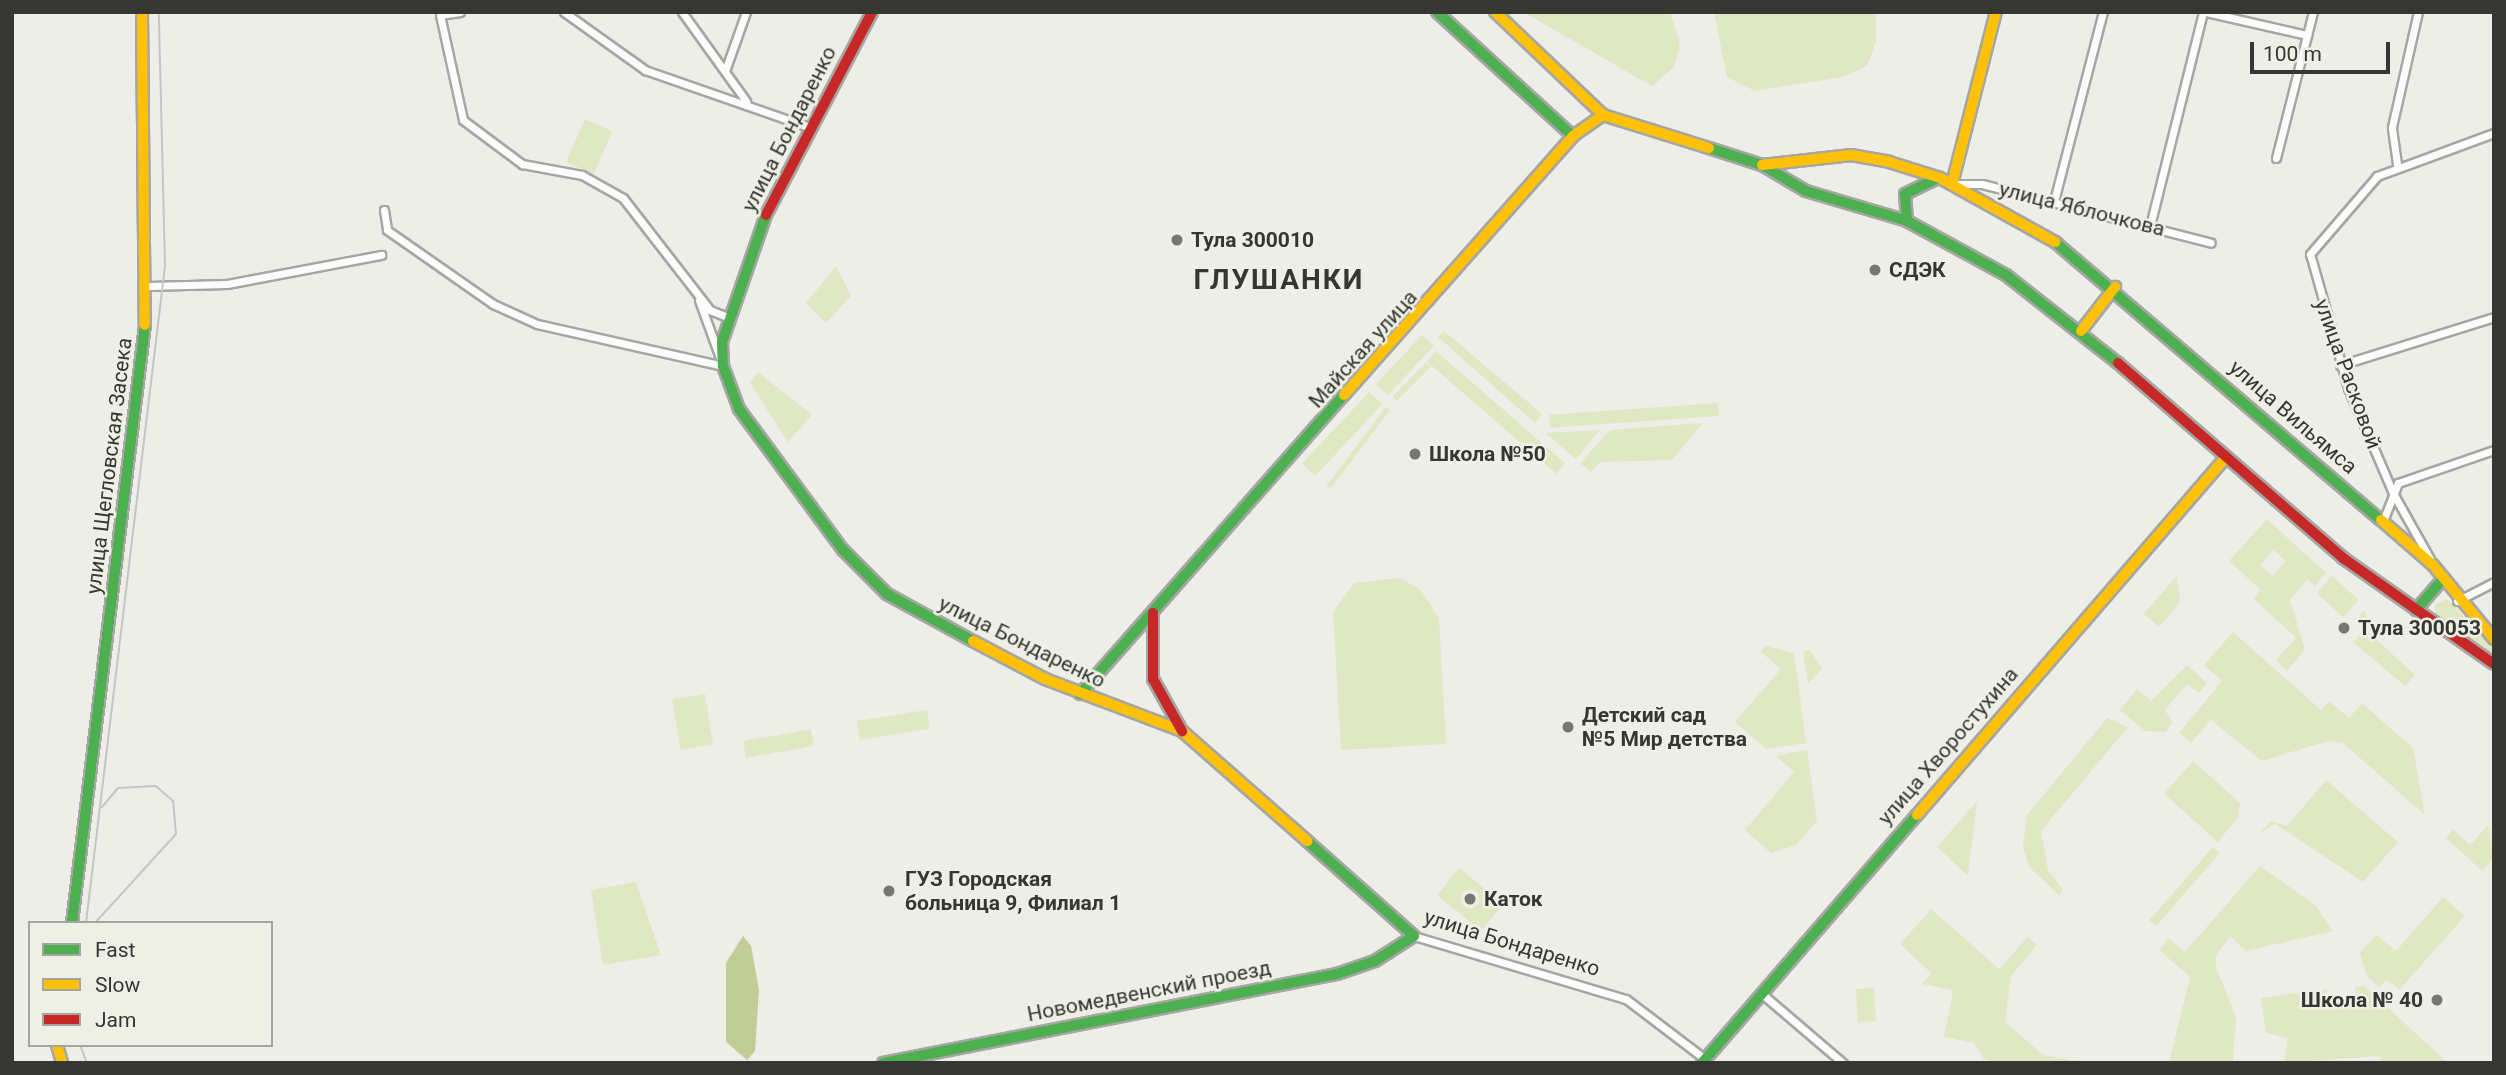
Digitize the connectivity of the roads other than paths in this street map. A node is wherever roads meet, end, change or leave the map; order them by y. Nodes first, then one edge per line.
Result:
1 (142, 12) edge
2 (460, 12) edge
3 (565, 12) edge
4 (682, 12) edge
5 (747, 12) edge
6 (872, 12) edge
7 (1437, 12) edge
8 (1495, 12) edge
9 (1996, 12) edge
10 (2102, 12) edge
11 (2204, 12) edge
12 (2313, 12) edge
13 (2418, 12) edge
14 (2307, 36) junction
15 (724, 71) junction
16 (746, 101) junction
17 (1603, 115) junction
18 (809, 127) junction
19 (2494, 133) edge
20 (1573, 136) junction
21 (2276, 158) dead end
22 (1808, 159) junction
23 (1762, 164) junction
24 (2397, 164) junction
25 (1940, 178) junction
26 (1791, 180) junction
27 (1952, 184) junction
28 (2054, 201) junction
29 (384, 210) dead end
30 (1907, 221) junction
31 (2150, 226) junction
32 (2211, 243) dead end
33 (381, 255) dead end
34 (148, 286) junction
35 (2115, 287) junction
36 (697, 293) junction
37 (2494, 317) edge
38 (730, 318) junction
39 (2081, 331) junction
40 (2340, 365) junction
41 (723, 366) junction
42 (2494, 450) edge
43 (2226, 457) junction
44 (2393, 494) junction
45 (2383, 521) junction
46 (2434, 565) junction
47 (2441, 580) junction
48 (2494, 582) edge
49 (2457, 601) junction
50 (2416, 610) junction
51 (1153, 613) junction
52 (2494, 639) edge
53 (2494, 664) edge
54 (1080, 694) junction
55 (1182, 731) junction
56 (72, 921) edge
57 (1414, 936) junction
58 (1762, 993) junction
59 (1703, 1061) edge
60 (883, 1063) edge
61 (1843, 1063) edge

1 - 34 street, улица Щегловская Засека
2 - 36 street
3 - 16 street
4 - 15 street
5 - 15 street
6 - 18 street, улица Бондаренко
7 - 20 street
8 - 17 street
9 - 27 street
10 - 28 street
11 - 14 street
11 - 31 street
12 - 14 street
13 - 24 street
14 - 21 street
15 - 16 street
16 - 18 street
17 - 20 street, Майская улица
17 - 23 street, улица Вильямса
18 - 38 street, улица Бондаренко
19 - 24 street
20 - 51 street, Майская улица
22 - 23 street, улица Вильямса
22 - 25 street, улица Вильямса
22 - 26 street
23 - 26 street, улица Вильямса
24 - 40 street, улица Расковой
25 - 27 street, улица Вильямса
25 - 30 street
26 - 30 street, улица Вильямса
27 - 28 street, улица Яблочкова
27 - 35 street, улица Вильямса
28 - 31 street, улица Яблочкова
29 - 41 street
30 - 39 street, улица Вильямса
31 - 32 street, улица Яблочкова
33 - 34 street
34 - 56 street, улица Щегловская Засека
35 - 39 street
35 - 45 street, улица Вильямса
36 - 38 street
36 - 41 street
37 - 40 street
38 - 41 street, улица Бондаренко
39 - 43 street, улица Вильямса
40 - 44 street, улица Расковой
41 - 54 street, улица Бондаренко
42 - 44 street
43 - 50 street, улица Вильямса
43 - 58 street, улица Хворостухина
44 - 45 street
44 - 46 street, улица Расковой
45 - 46 street, улица Вильямса
46 - 47 street, улица Вильямса
47 - 49 street, улица Вильямса
47 - 50 street
48 - 49 street
49 - 52 street, улица Вильямса
50 - 53 street, улица Вильямса
51 - 54 street, Майская улица
51 - 55 street
54 - 55 street, улица Бондаренко
55 - 57 street, улица Бондаренко
57 - 59 street, улица Бондаренко
57 - 60 street, Новомедвенский проезд
58 - 59 street, улица Хворостухина
58 - 61 street

